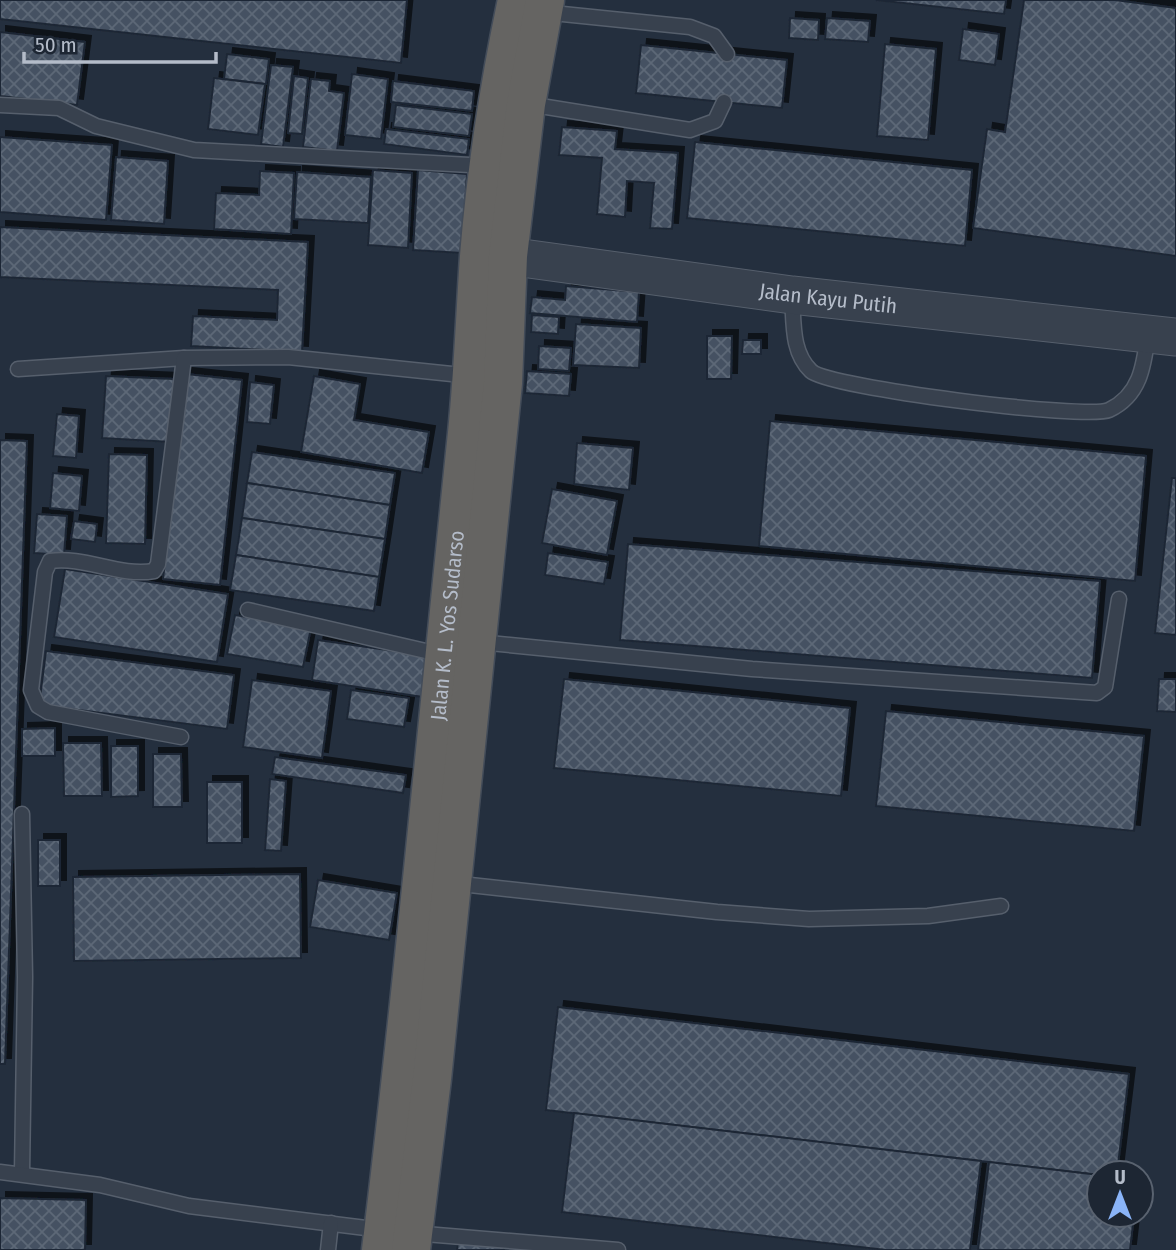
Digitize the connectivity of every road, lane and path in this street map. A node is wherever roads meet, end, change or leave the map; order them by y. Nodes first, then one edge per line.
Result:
1 (534, 4) edge
2 (727, 54) dead end
3 (724, 102) dead end
4 (0, 104) edge
5 (526, 104) junction
6 (503, 168) junction
7 (494, 256) junction
8 (792, 295) junction
9 (1162, 335) edge
10 (184, 358) junction
11 (18, 369) dead end
12 (472, 376) junction
13 (1119, 599) dead end
14 (248, 610) dead end
15 (459, 648) junction
16 (181, 737) dead end
17 (22, 814) dead end
18 (450, 883) junction
19 (1001, 906) dead end
20 (0, 1172) edge
21 (22, 1173) junction
22 (331, 1223) junction
23 (397, 1241) edge
24 (328, 1250) edge
25 (618, 1250) edge

1 - 2 lane
1 - 5 highway, Jalan K. L. Yos Sudarso
1 - 6 highway, Jalan K. L. Yos Sudarso
3 - 5 lane
4 - 6 lane
5 - 6 highway, Jalan K. L. Yos Sudarso
6 - 7 highway, Jalan K. L. Yos Sudarso
7 - 8 street, Jalan Kayu Putih
7 - 12 highway, Jalan K. L. Yos Sudarso
7 - 15 highway, Jalan K. L. Yos Sudarso
8 - 9 street, Jalan Kayu Putih
8 - 9 lane
10 - 11 lane
10 - 12 lane
10 - 16 lane
12 - 15 highway, Jalan K. L. Yos Sudarso
13 - 15 lane
14 - 15 lane
15 - 18 highway, Jalan K. L. Yos Sudarso
15 - 23 highway, Jalan K. L. Yos Sudarso
17 - 21 lane
18 - 19 lane
18 - 23 highway, Jalan K. L. Yos Sudarso
20 - 21 lane
21 - 22 lane
22 - 23 lane
22 - 24 lane
23 - 25 lane

